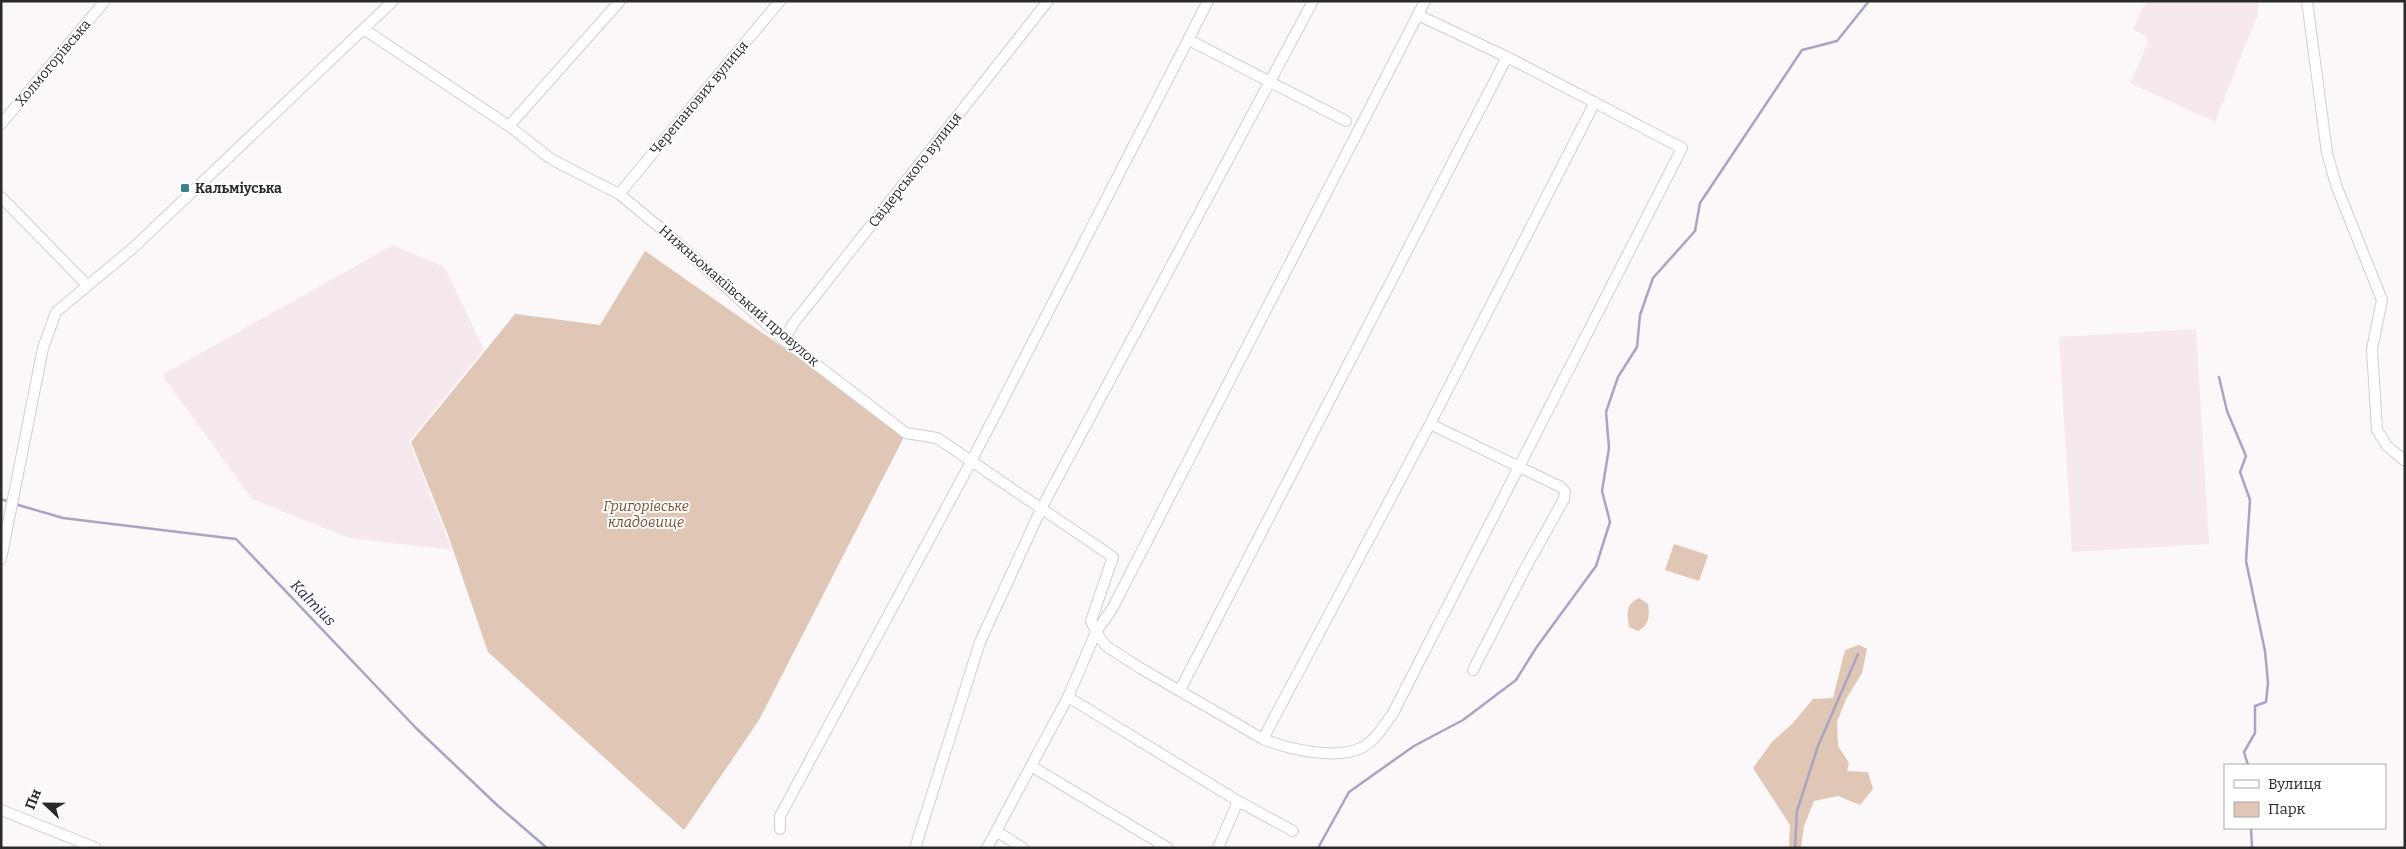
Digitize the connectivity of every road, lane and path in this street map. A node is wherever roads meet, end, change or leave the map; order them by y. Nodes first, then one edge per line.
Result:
1 (106, 1) edge
2 (393, 1) edge
3 (620, 1) edge
4 (780, 1) edge
5 (1048, 1) edge
6 (1208, 1) edge
7 (1313, 1) edge
8 (1425, 1) edge
9 (2307, 1) edge
10 (1418, 15) junction
11 (365, 30) junction
12 (1188, 40) junction
13 (1507, 57) junction
14 (1270, 82) junction
15 (1595, 102) junction
16 (1346, 121) dead end
17 (1, 124) edge
18 (509, 126) junction
19 (619, 194) junction
20 (1, 197) edge
21 (86, 285) junction
22 (784, 340) junction
23 (1430, 424) junction
24 (972, 460) junction
25 (2405, 461) edge
26 (1520, 466) junction
27 (1042, 507) junction
28 (1, 559) edge
29 (1096, 632) junction
30 (1473, 670) dead end
31 (1180, 690) junction
32 (1068, 697) junction
33 (1263, 739) junction
34 (1031, 766) junction
35 (1238, 801) junction
36 (1, 810) edge
37 (780, 829) dead end
38 (996, 831) junction
39 (1293, 831) dead end
40 (96, 848) edge
41 (915, 848) edge
42 (987, 848) edge
43 (1023, 848) edge
44 (1168, 848) edge
45 (1218, 848) edge

1 - 17 street, Холмогорівська
2 - 11 street
3 - 18 street
4 - 19 street, Черепанових вулиця
5 - 22 street, Свiдерського вулиця
6 - 12 street
7 - 14 street
8 - 10 street
9 - 25 street
10 - 13 street
10 - 29 street
11 - 18 street, Нижньомакіївський провулок
11 - 21 street
12 - 14 street
12 - 24 street
13 - 15 street
13 - 31 street
14 - 16 street
14 - 27 street
15 - 23 street
15 - 26 street
18 - 19 street, Нижньомакіївський провулок
19 - 22 street, Нижньомакіївський провулок
20 - 21 street
21 - 28 street
22 - 24 street, Нижньомакіївський провулок
23 - 26 street
23 - 33 street
24 - 27 street, Нижньомакіївський провулок
24 - 37 street
26 - 30 street
26 - 33 street
27 - 29 street, Нижньомакіївський провулок
27 - 41 street
29 - 31 street
29 - 32 street
31 - 33 street
32 - 34 street
32 - 35 street
34 - 38 street
34 - 44 street
35 - 39 street
35 - 45 street
36 - 40 street
38 - 42 street
38 - 43 street

